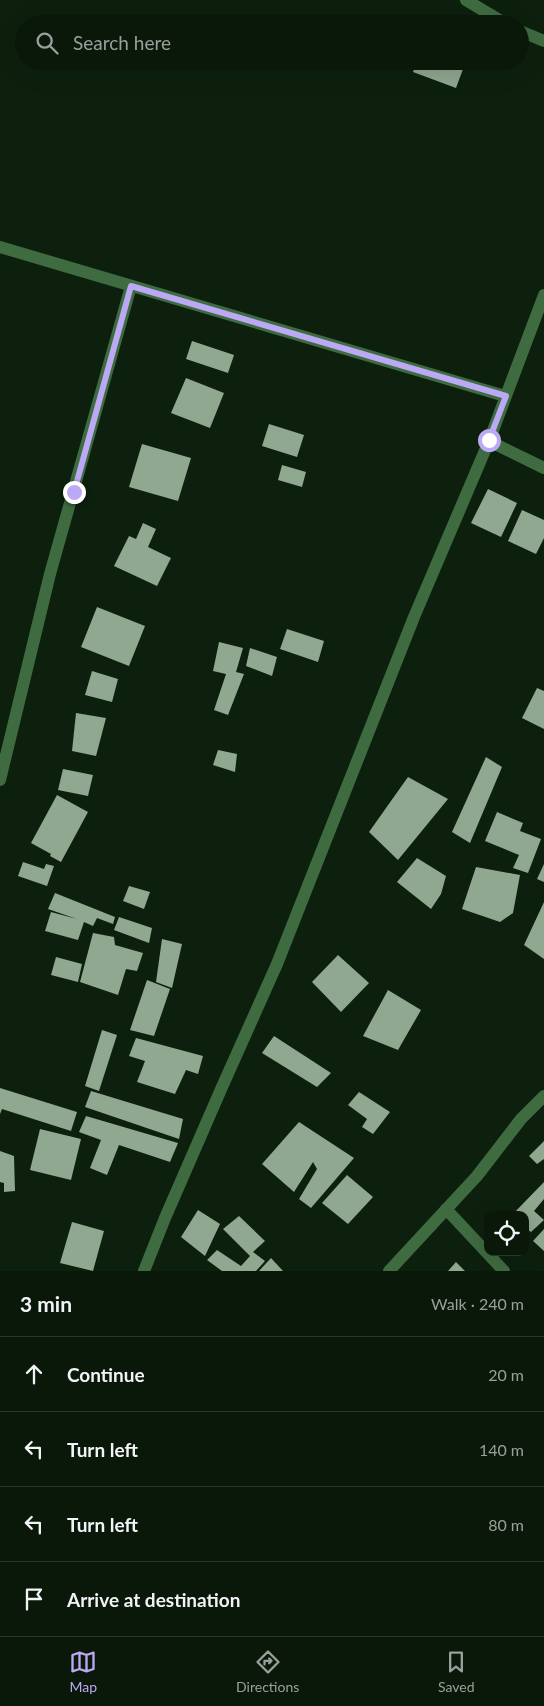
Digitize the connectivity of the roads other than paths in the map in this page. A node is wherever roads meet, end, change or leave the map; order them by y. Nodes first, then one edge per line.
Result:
1 (466, 0) edge
2 (491, 15) edge
3 (529, 35) edge
4 (544, 41) edge
5 (0, 247) edge
6 (131, 286) junction
7 (544, 295) edge
8 (506, 396) junction
9 (489, 440) junction
10 (544, 468) edge
11 (0, 780) edge
12 (544, 1096) edge
13 (446, 1209) junction
14 (144, 1271) edge
15 (389, 1271) edge
16 (504, 1271) edge

1 - 2 street
3 - 4 street
5 - 6 street
6 - 8 street
6 - 11 street
7 - 8 street
8 - 9 street
9 - 10 street
9 - 14 street
12 - 13 street
13 - 15 street
13 - 16 street

